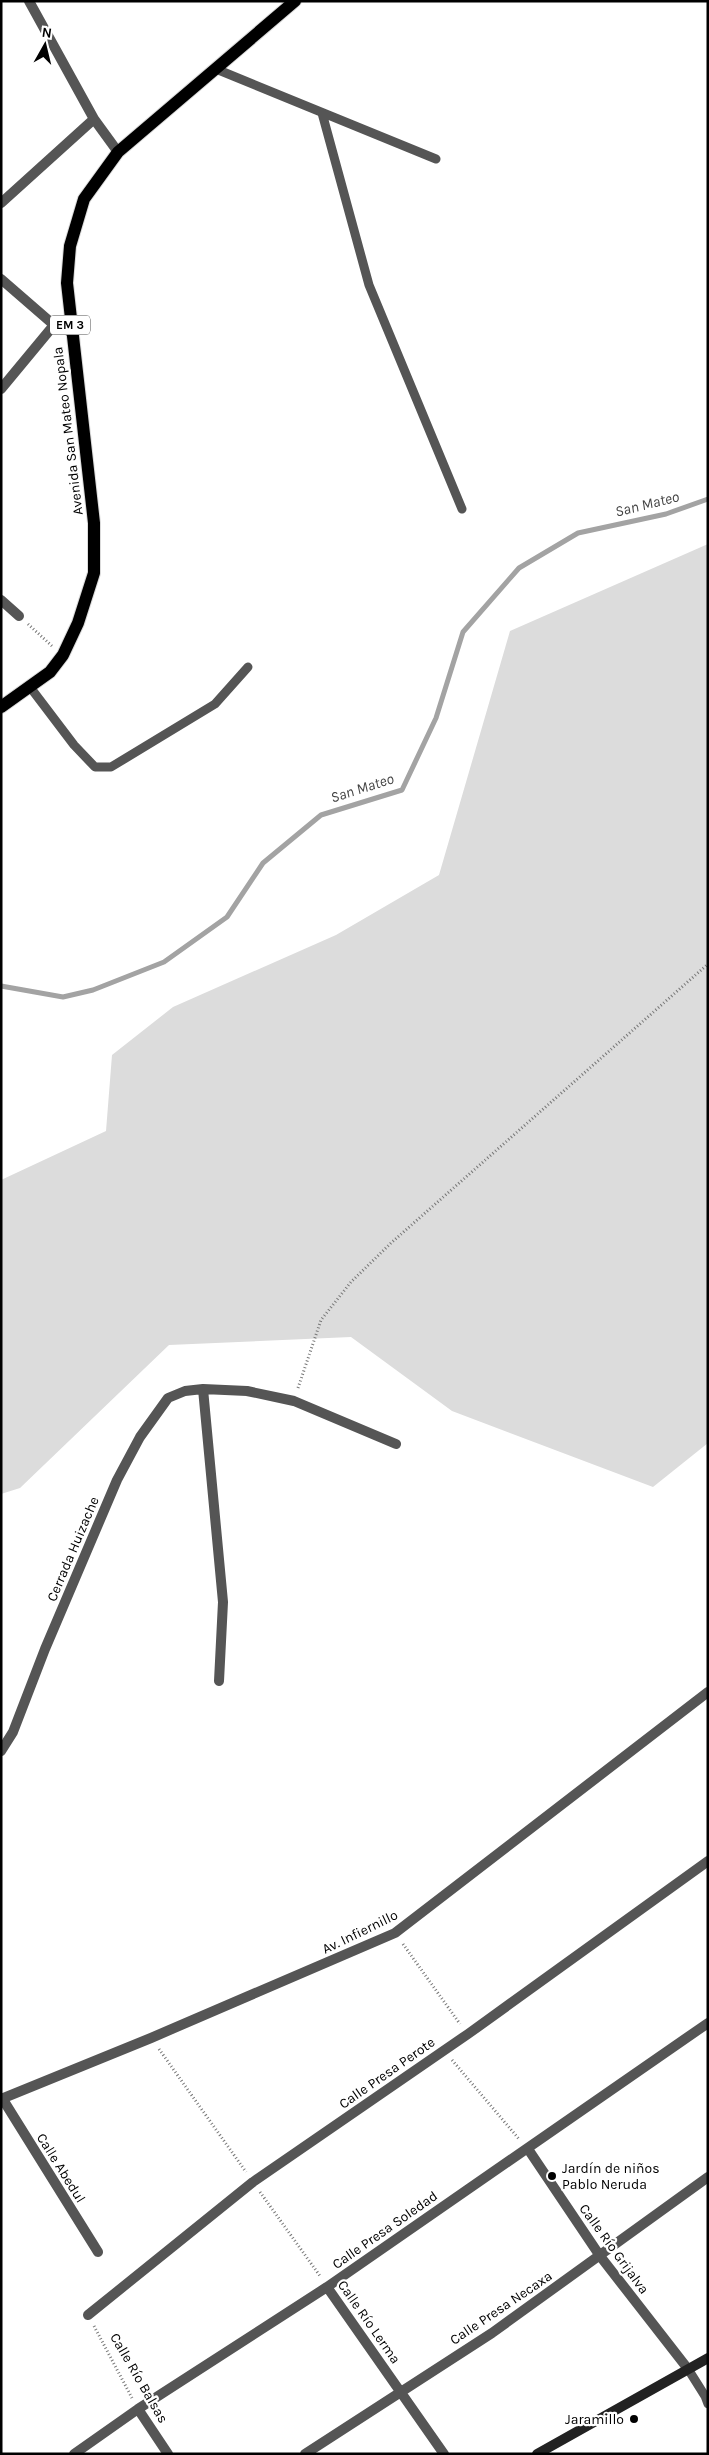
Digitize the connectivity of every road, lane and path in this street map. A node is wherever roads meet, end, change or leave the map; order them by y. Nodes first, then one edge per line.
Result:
1 (29, 1) edge
2 (295, 1) edge
3 (216, 69) junction
4 (322, 113) junction
5 (94, 120) junction
6 (118, 152) junction
7 (436, 159) dead end
8 (1, 202) edge
9 (1, 279) edge
10 (54, 325) junction
11 (71, 332) junction
12 (1, 389) edge
13 (462, 509) dead end
14 (1, 600) edge
15 (19, 616) joint
16 (63, 655) junction
17 (248, 667) dead end
18 (30, 687) junction
19 (1, 707) edge
20 (708, 964) edge
21 (204, 1389) junction
22 (294, 1401) junction
23 (396, 1444) dead end
24 (219, 1681) dead end
25 (708, 1692) edge
26 (1, 1751) edge
27 (708, 1861) edge
28 (395, 1933) junction
29 (708, 2022) edge
30 (468, 2034) junction
31 (151, 2038) junction
32 (444, 2050) junction
33 (2, 2098) edge
34 (528, 2149) junction
35 (708, 2176) edge
36 (253, 2182) junction
37 (98, 2252) dead end
38 (600, 2256) junction
39 (327, 2287) junction
40 (88, 2316) joint
41 (708, 2358) edge
42 (688, 2369) junction
43 (400, 2391) junction
44 (708, 2404) edge
45 (138, 2409) junction
46 (74, 2454) edge
47 (168, 2454) edge
48 (305, 2454) edge
49 (444, 2454) edge
50 (538, 2454) edge

1 - 5 street
2 - 3 main road, Avenida San Mateo Nopala / EM 3
3 - 4 lane
3 - 6 main road, Avenida San Mateo Nopala / EM 3
4 - 7 lane
4 - 13 lane
5 - 6 street
5 - 8 street
6 - 11 main road, Avenida San Mateo Nopala / EM 3
9 - 10 street
10 - 11 street
10 - 12 street
11 - 16 main road, Avenida San Mateo Nopala / EM 3
14 - 15 street
15 - 16 path
16 - 18 main road, Avenida San Mateo Nopala / EM 3
17 - 18 lane
18 - 19 main road, Avenida San Mateo Nopala / EM 3
20 - 22 path
21 - 22 street, Cerrada Huizache
21 - 24 street
21 - 26 street, Cerrada Huizache
22 - 23 street, Cerrada Huizache
25 - 28 street, Av. Infiernillo
27 - 30 street, Calle Presa Perote
28 - 30 path
28 - 31 street, Av. Infiernillo
29 - 34 street, Calle Presa Soledad
30 - 32 street, Calle Presa Perote
31 - 33 street, Av. Infiernillo
31 - 36 path, Calle Río Lerma
32 - 34 path
32 - 36 street, Calle Presa Perote
33 - 37 street, Calle Abedul
34 - 38 street, Calle Río Grijalva
34 - 39 street, Calle Presa Soledad
35 - 38 street, Calle Presa Necaxa
36 - 39 path, Calle Río Lerma
36 - 40 street, Calle Presa Perote
38 - 42 street, Calle Río Grijalva
38 - 43 street, Calle Presa Necaxa
39 - 43 street, Calle Río Lerma
39 - 45 street, Calle Presa Soledad
40 - 45 path, Calle Río Balsas
41 - 42 main road
42 - 44 lane
42 - 50 main road
43 - 48 street, Calle Presa Necaxa
43 - 49 street, Calle Río Lerma
45 - 46 street, Calle Presa Soledad
45 - 47 street, Calle Río Balsas

